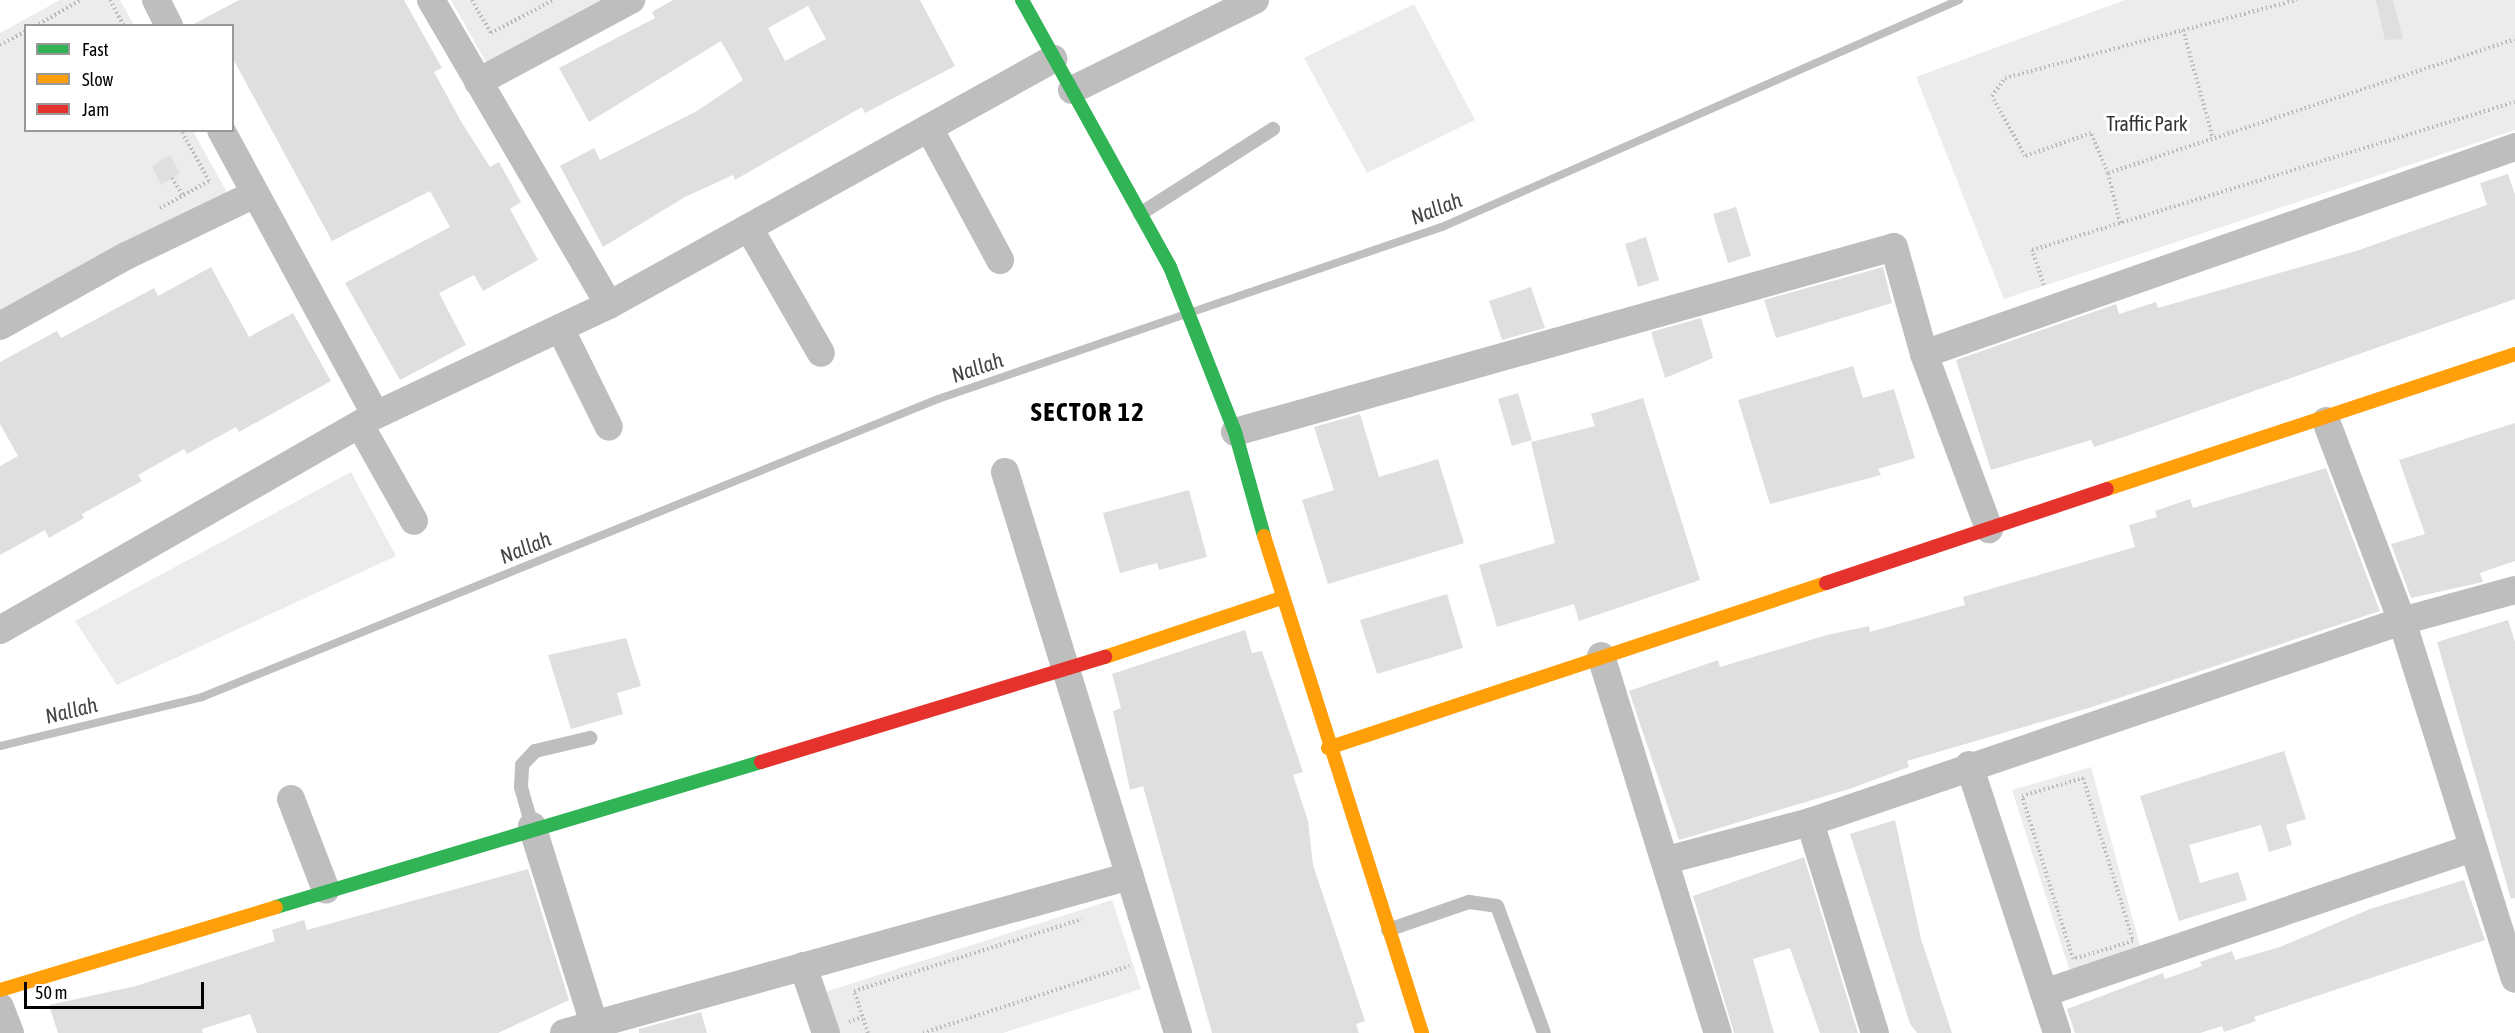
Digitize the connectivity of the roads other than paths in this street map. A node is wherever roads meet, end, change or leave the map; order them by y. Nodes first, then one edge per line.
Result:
1 (156, 0) edge
2 (431, 0) edge
3 (631, 0) edge
4 (1022, 0) edge
5 (1255, 0) edge
6 (167, 24) edge
7 (1053, 59) junction
8 (478, 82) junction
9 (1072, 90) junction
10 (929, 128) junction
11 (1273, 129) dead end
12 (222, 132) edge
13 (2515, 147) edge
14 (254, 195) junction
15 (1140, 214) junction
16 (749, 228) junction
17 (1000, 260) dead end
18 (609, 305) junction
19 (0, 326) edge
20 (560, 328) junction
21 (821, 353) dead end
22 (1924, 354) junction
23 (2515, 354) edge
24 (368, 420) junction
25 (2326, 420) junction
26 (609, 427) dead end
27 (1235, 432) junction
28 (1005, 472) dead end
29 (414, 521) dead end
30 (1989, 529) junction
31 (2515, 590) edge
32 (1281, 598) junction
33 (2402, 621) junction
34 (0, 630) edge
35 (1601, 656) junction
36 (1066, 670) junction
37 (590, 738) dead end
38 (1328, 748) junction
39 (1969, 765) junction
40 (291, 799) dead end
41 (1810, 822) junction
42 (532, 826) junction
43 (2473, 848) junction
44 (1667, 860) junction
45 (1130, 876) junction
46 (326, 890) junction
47 (1388, 930) junction
48 (804, 966) junction
49 (2515, 980) edge
50 (0, 990) edge
51 (2044, 993) junction
52 (0, 1007) edge
53 (595, 1029) edge
54 (10, 1033) edge
55 (564, 1033) edge
56 (826, 1033) edge
57 (1178, 1033) edge
58 (1422, 1033) edge
59 (1544, 1033) edge
60 (1718, 1033) edge
61 (1875, 1033) edge
62 (2057, 1033) edge

1 - 6 street
2 - 8 street
3 - 8 street
4 - 7 street
5 - 9 street
7 - 9 street
7 - 10 street
8 - 18 street
9 - 15 street
10 - 16 street
10 - 17 street
11 - 15 lane
12 - 14 street
13 - 22 street
14 - 19 street
14 - 24 street
15 - 27 street
16 - 18 street
16 - 21 street
18 - 20 street
20 - 24 street
20 - 26 street
22 - 27 street
22 - 30 street
23 - 25 street
24 - 29 street
24 - 34 street
25 - 30 street
25 - 33 street
27 - 32 street
28 - 36 street
30 - 35 street
31 - 33 street
32 - 36 street
32 - 38 street
33 - 39 street
33 - 43 street
35 - 38 street
35 - 44 street
36 - 42 street
36 - 45 street
37 - 42 lane
38 - 47 street
39 - 41 street
39 - 51 street
40 - 46 street
41 - 44 street
41 - 61 street
42 - 46 street
42 - 53 street
43 - 49 street
43 - 51 street
44 - 60 street
45 - 48 street
45 - 57 street
46 - 50 street
47 - 58 street
47 - 59 lane
48 - 53 street
48 - 56 street
51 - 62 street
52 - 54 street
53 - 55 street

